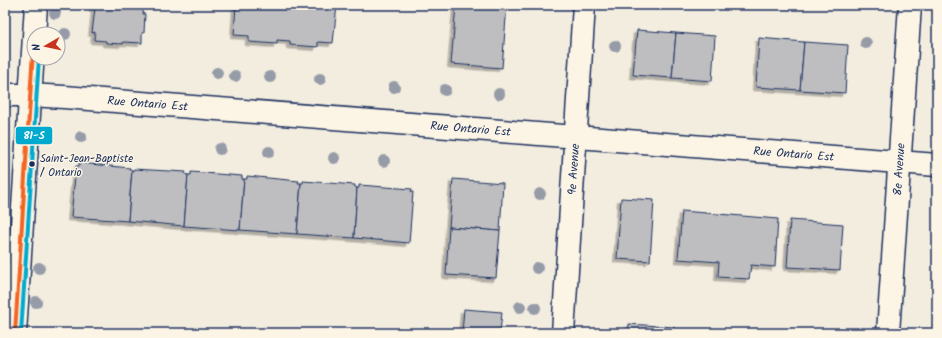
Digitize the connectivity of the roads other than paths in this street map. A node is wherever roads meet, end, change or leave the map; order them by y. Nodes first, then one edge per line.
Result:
1 (36, 5) edge
2 (584, 5) edge
3 (910, 5) edge
4 (5, 95) edge
5 (29, 95) junction
6 (575, 137) junction
7 (899, 163) junction
8 (937, 165) edge
9 (15, 333) edge
10 (563, 333) edge
11 (888, 333) edge

1 - 5 street
2 - 6 street, 9e Avenue
3 - 7 street, 8e Avenue
4 - 5 street, Rue Ontario Est
5 - 6 street, Rue Ontario Est
5 - 9 street
6 - 7 street, Rue Ontario Est
6 - 10 street, 9e Avenue
7 - 8 street, Rue Ontario Est
7 - 11 street, 8e Avenue

